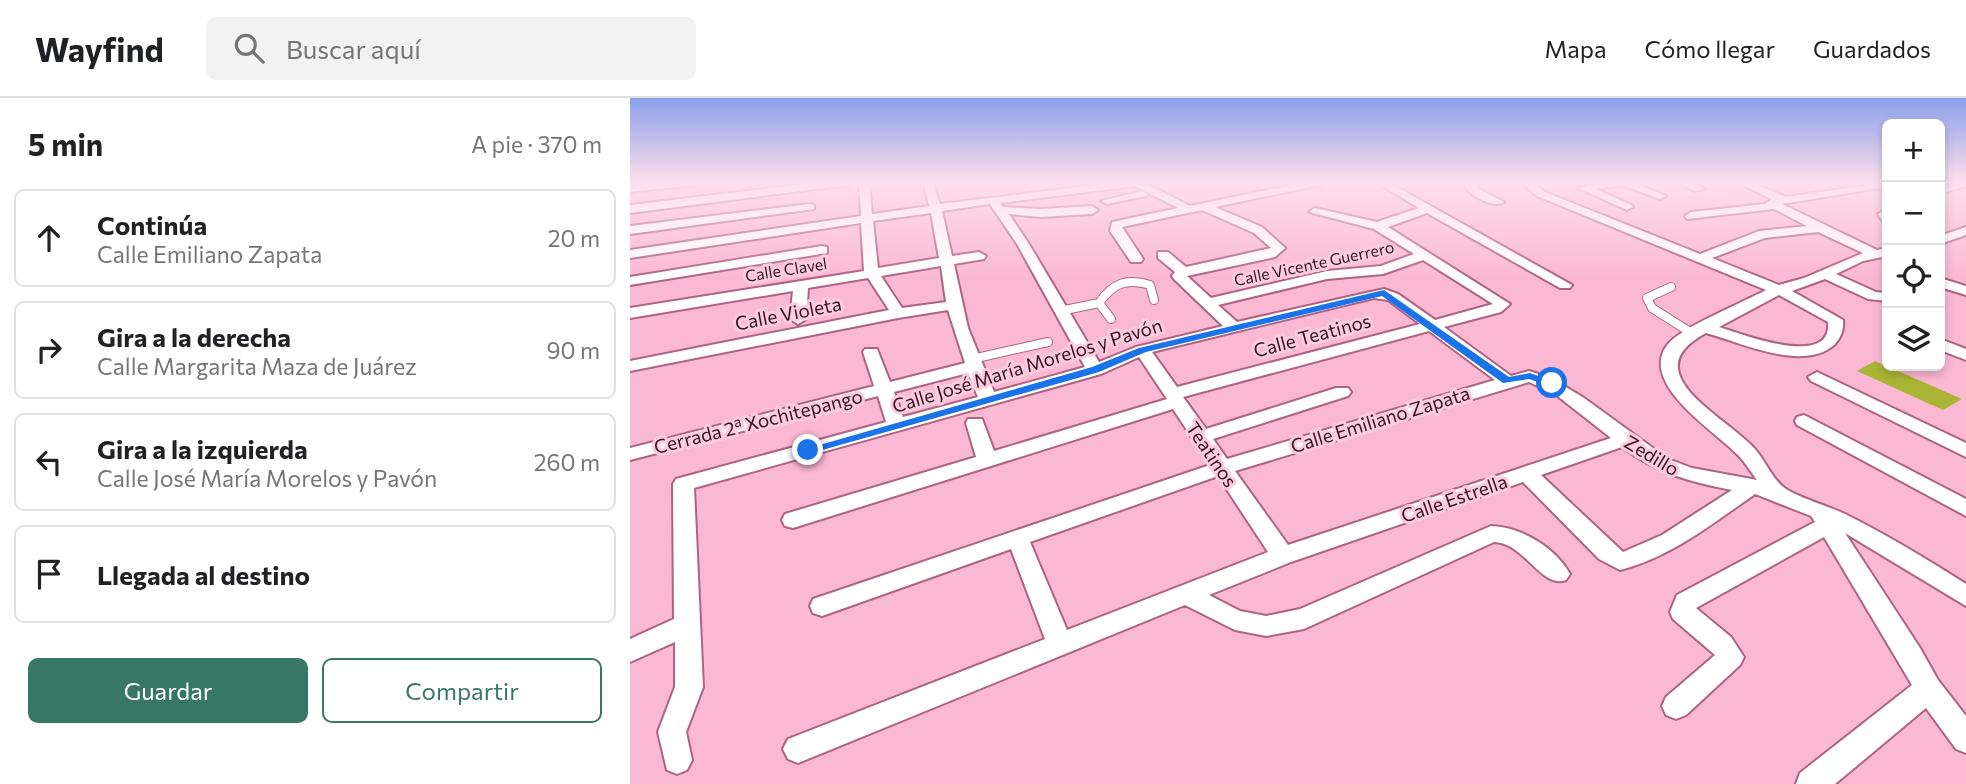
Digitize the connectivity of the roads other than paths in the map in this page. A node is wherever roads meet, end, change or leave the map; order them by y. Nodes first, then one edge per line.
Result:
1 (755, 214) joint
2 (867, 214) edge
3 (902, 214) edge
4 (938, 214) edge
5 (1002, 214) edge
6 (1165, 214) edge
7 (1221, 214) edge
8 (1324, 214) edge
9 (1413, 214) edge
10 (1436, 214) edge
11 (1589, 214) edge
12 (1704, 214) edge
13 (1795, 214) edge
14 (1691, 216) dead end
15 (868, 219) junction
16 (1041, 222) dead end
17 (1378, 226) junction
18 (1818, 228) junction
19 (630, 230) edge
20 (1966, 231) edge
21 (1013, 232) junction
22 (747, 237) junction
23 (1945, 238) edge
24 (822, 250) dead end
25 (630, 254) edge
26 (1163, 254) dead end
27 (1425, 255) junction
28 (1882, 255) edge
29 (1882, 255) edge
30 (979, 256) dead end
31 (1136, 259) dead end
32 (1698, 259) junction
33 (948, 261) junction
34 (872, 272) junction
35 (1183, 272) junction
36 (1826, 274) junction
37 (1966, 277) edge
38 (741, 279) junction
39 (630, 281) edge
40 (1945, 282) edge
41 (801, 284) junction
42 (1945, 284) edge
43 (1565, 285) dead end
44 (1671, 287) dead end
45 (1777, 290) junction
46 (1966, 291) edge
47 (1882, 297) edge
48 (1154, 300) dead end
49 (1099, 303) junction
50 (1208, 303) junction
51 (955, 305) junction
52 (1060, 311) junction
53 (630, 313) edge
54 (898, 313) junction
55 (1111, 318) dead end
56 (798, 319) dead end
57 (1430, 325) junction
58 (1234, 328) junction
59 (1699, 331) junction
60 (1048, 342) dead end
61 (1945, 346) edge
62 (1142, 350) junction
63 (871, 352) dead end
64 (1966, 355) edge
65 (973, 363) junction
66 (630, 366) edge
67 (1095, 370) junction
68 (1817, 376) dead end
69 (1540, 378) joint
70 (1507, 380) junction
71 (886, 389) junction
72 (1342, 392) dead end
73 (1175, 398) junction
74 (988, 400) junction
75 (1804, 421) dead end
76 (975, 423) dead end
77 (897, 426) junction
78 (1201, 437) junction
79 (1624, 440) junction
80 (1966, 451) edge
81 (630, 454) edge
82 (987, 460) junction
83 (1221, 468) junction
84 (1528, 474) junction
85 (1752, 486) junction
86 (1779, 494) junction
87 (1966, 508) edge
88 (1823, 518) junction
89 (793, 520) dead end
90 (1017, 537) junction
91 (1283, 556) junction
92 (1558, 574) dead end
93 (1963, 589) edge
94 (1185, 594) junction
95 (822, 606) dead end
96 (687, 625) junction
97 (1060, 644) junction
98 (630, 651) edge
99 (1928, 689) junction
100 (1676, 706) dead end
101 (1966, 739) edge
102 (798, 749) dead end
103 (677, 761) dead end
104 (1818, 782) edge

1 - 19 street
1 - 22 street
2 - 15 street
3 - 15 street
4 - 33 street
5 - 21 street
6 - 31 street
7 - 35 street
8 - 17 street
9 - 17 street
10 - 43 street
11 - 32 street
12 - 14 street
13 - 18 street
15 - 22 street
15 - 34 street
16 - 21 street
17 - 27 street
18 - 28 street
18 - 32 street
20 - 23 street
21 - 52 street
22 - 25 street
22 - 38 street
24 - 38 street
26 - 35 street
27 - 50 street, Calle Vicente Guerrero
27 - 57 street, Calle Teatinos
29 - 36 street
30 - 33 street
32 - 45 street
33 - 34 street, Calle Clavel
33 - 51 street
34 - 41 street, Calle Clavel
34 - 54 street
35 - 50 street
36 - 45 street
36 - 47 street
37 - 40 street
38 - 39 street
38 - 41 street, Calle Clavel
38 - 53 street, Calle Clavel
41 - 56 street
42 - 46 street
44 - 59 lane
45 - 59 street
45 - 59 street
48 - 49 lane
49 - 52 lane
49 - 55 lane
50 - 58 street
51 - 54 street, Calle Violeta
51 - 65 street
52 - 67 street
54 - 66 street, Calle Violeta
57 - 58 street, Calle José María Morelos y Pavón
57 - 70 street
57 - 73 street, Calle Teatinos
58 - 62 street, Calle José María Morelos y Pavón
59 - 86 street
60 - 65 lane
61 - 64 street
62 - 67 street, Calle José María Morelos y Pavón
62 - 73 street, Teatinos
63 - 71 street
65 - 71 street, Cerrada 2ª Xochitepango
65 - 74 street
67 - 74 street, Calle José María Morelos y Pavón
68 - 80 street
69 - 70 street, Calle Emiliano Zapata
69 - 79 street, Zedillo
70 - 83 street, Calle Emiliano Zapata
71 - 77 street
71 - 81 street, Cerrada 2ª Xochitepango
72 - 78 street
73 - 78 street, Teatinos
73 - 82 street, Calle Teatinos
74 - 77 street, Calle José María Morelos y Pavón
75 - 87 street
76 - 82 street
77 - 96 street, Calle José María Morelos y Pavón
78 - 83 street, Teatinos
79 - 84 street, Calle Estrella
79 - 85 street, Zedillo
82 - 89 street, Calle Teatinos
83 - 90 street, Calle Emiliano Zapata
83 - 91 street, Teatinos
84 - 85 street
84 - 91 street, Calle Estrella
85 - 86 street, Zedillo
86 - 88 street, Zedillo
88 - 93 street, Zedillo
88 - 99 street
88 - 100 street
90 - 95 street, Calle Emiliano Zapata
90 - 97 street
91 - 94 street, Calle Estrella
92 - 94 street
94 - 97 street, Calle Estrella
96 - 98 street
96 - 103 street
97 - 102 street, Calle Estrella
99 - 101 street
99 - 104 street

